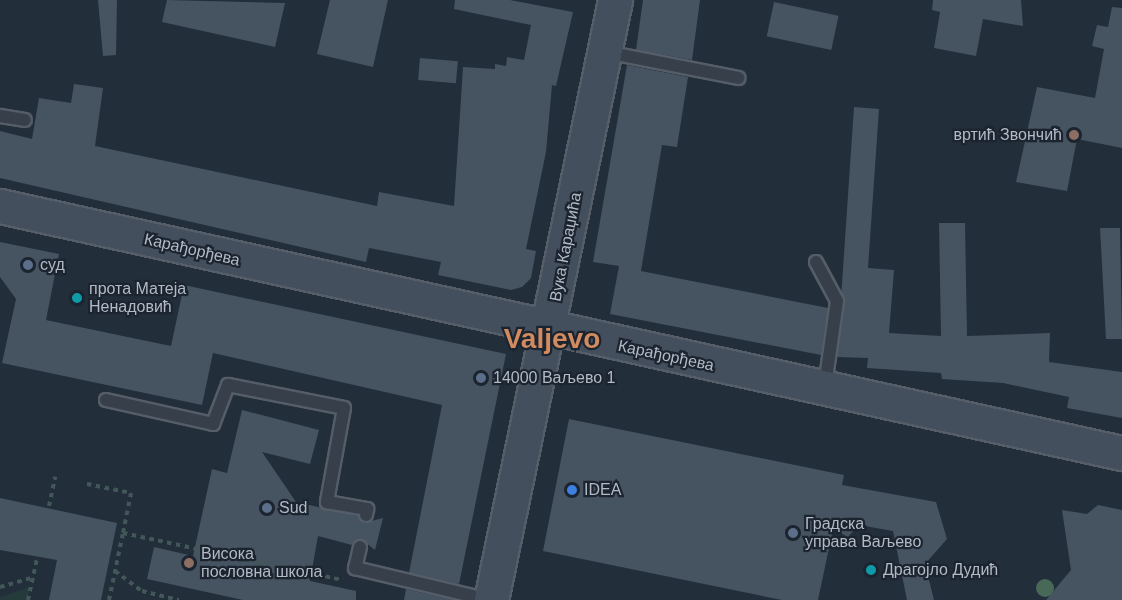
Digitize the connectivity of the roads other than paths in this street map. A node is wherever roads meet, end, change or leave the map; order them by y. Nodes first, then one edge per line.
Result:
1 (615, 0) edge
2 (605, 52) junction
3 (738, 78) dead end
4 (0, 116) edge
5 (25, 120) dead end
6 (0, 206) edge
7 (816, 262) dead end
8 (549, 331) junction
9 (825, 390) junction
10 (106, 400) dead end
11 (1122, 453) edge
12 (366, 515) dead end
13 (360, 547) dead end
14 (490, 600) edge

1 - 2 street, Вука Караџића
2 - 3 lane
2 - 8 street, Вука Караџића
4 - 5 lane
6 - 8 street, Карађорђева
7 - 9 lane
8 - 9 street, Карађорђева
8 - 14 street, Вука Караџића
9 - 11 street, Карађорђева
10 - 12 lane
13 - 14 lane

